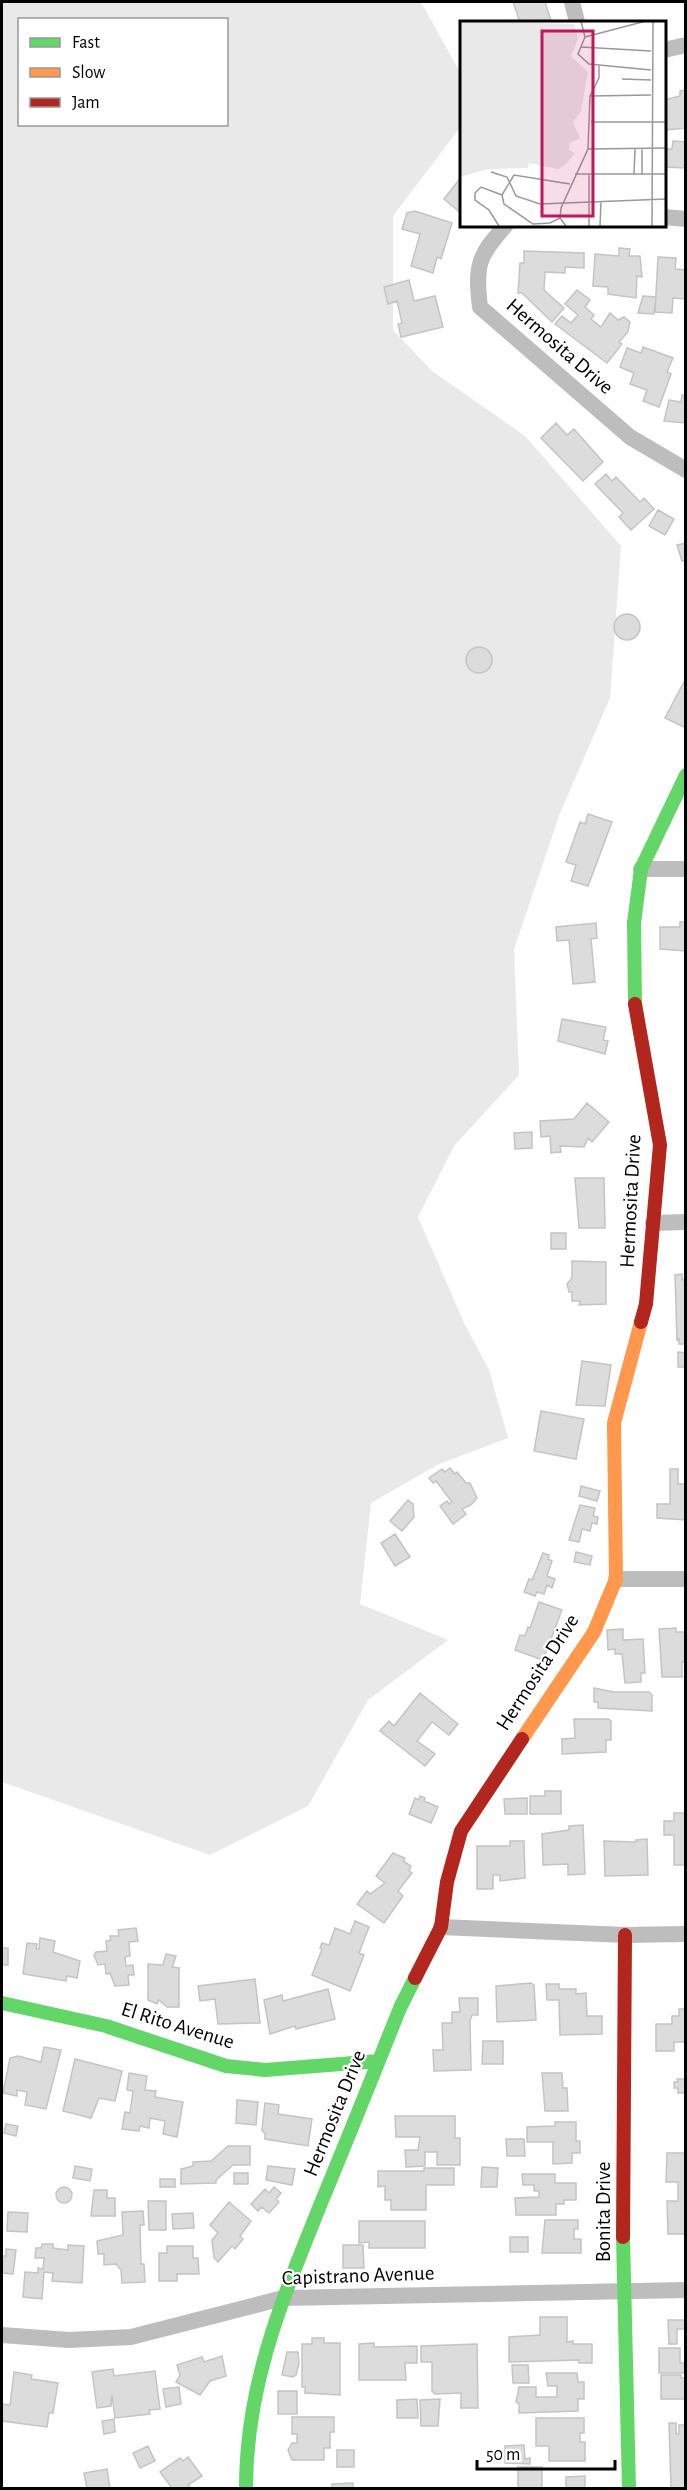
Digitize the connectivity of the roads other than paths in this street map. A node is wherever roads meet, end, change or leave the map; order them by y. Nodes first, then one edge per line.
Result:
1 (572, 2) edge
2 (577, 21) edge
3 (686, 45) edge
4 (666, 50) edge
5 (666, 217) edge
6 (686, 219) edge
7 (505, 226) edge
8 (686, 470) edge
9 (686, 775) edge
10 (640, 869) junction
11 (686, 869) edge
12 (686, 1222) edge
13 (653, 1223) junction
14 (616, 1579) junction
15 (686, 1580) edge
16 (441, 1927) junction
17 (686, 1934) edge
18 (626, 1935) junction
19 (2, 2003) edge
20 (379, 2061) junction
21 (623, 2290) junction
22 (686, 2290) edge
23 (283, 2298) junction
24 (2, 2335) edge
25 (246, 2488) edge
26 (629, 2488) edge

1 - 2 street
3 - 4 street
5 - 6 street
7 - 8 street, Hermosita Drive
9 - 10 street, Hermosita Drive
10 - 11 street
10 - 13 street, Hermosita Drive
12 - 13 street
13 - 14 street, Hermosita Drive
14 - 15 street
14 - 16 street, Hermosita Drive
16 - 18 street
16 - 20 street, Hermosita Drive
17 - 18 street
18 - 21 street, Bonita Drive
19 - 20 street, El Rito Avenue
20 - 23 street, Hermosita Drive
21 - 22 street, Capistrano Avenue
21 - 23 street, Capistrano Avenue
21 - 26 street, Bonita Drive
23 - 24 street, Capistrano Avenue
23 - 25 street, Hermosita Drive

